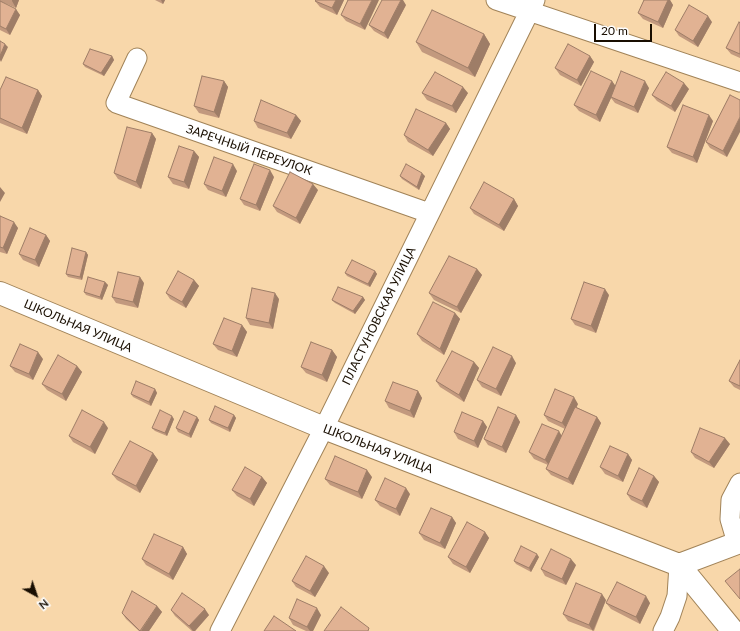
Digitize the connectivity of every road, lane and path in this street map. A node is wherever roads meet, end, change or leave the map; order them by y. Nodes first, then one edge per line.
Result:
1 (496, 0) edge
2 (532, 6) edge
3 (137, 58) dead end
4 (740, 82) edge
5 (429, 213) junction
6 (0, 293) edge
7 (324, 428) junction
8 (740, 483) edge
9 (738, 543) edge
10 (679, 565) junction
11 (220, 631) edge
12 (663, 631) edge
13 (733, 631) edge

1 - 2 street
2 - 4 street
2 - 5 street, ПЛАСТУНОВСКАЯ УЛИЦА
3 - 5 street, ЗАРЕЧНЫЙ ПЕРЕУЛОК
5 - 7 street, ПЛАСТУНОВСКАЯ УЛИЦА
6 - 7 street, ШКОЛЬНАЯ УЛИЦА
7 - 10 street, ШКОЛЬНАЯ УЛИЦА
7 - 11 street, ПЛАСТУНОВСКАЯ УЛИЦА
8 - 9 street
9 - 10 street
10 - 12 street
10 - 13 street, ШКОЛЬНАЯ УЛИЦА

